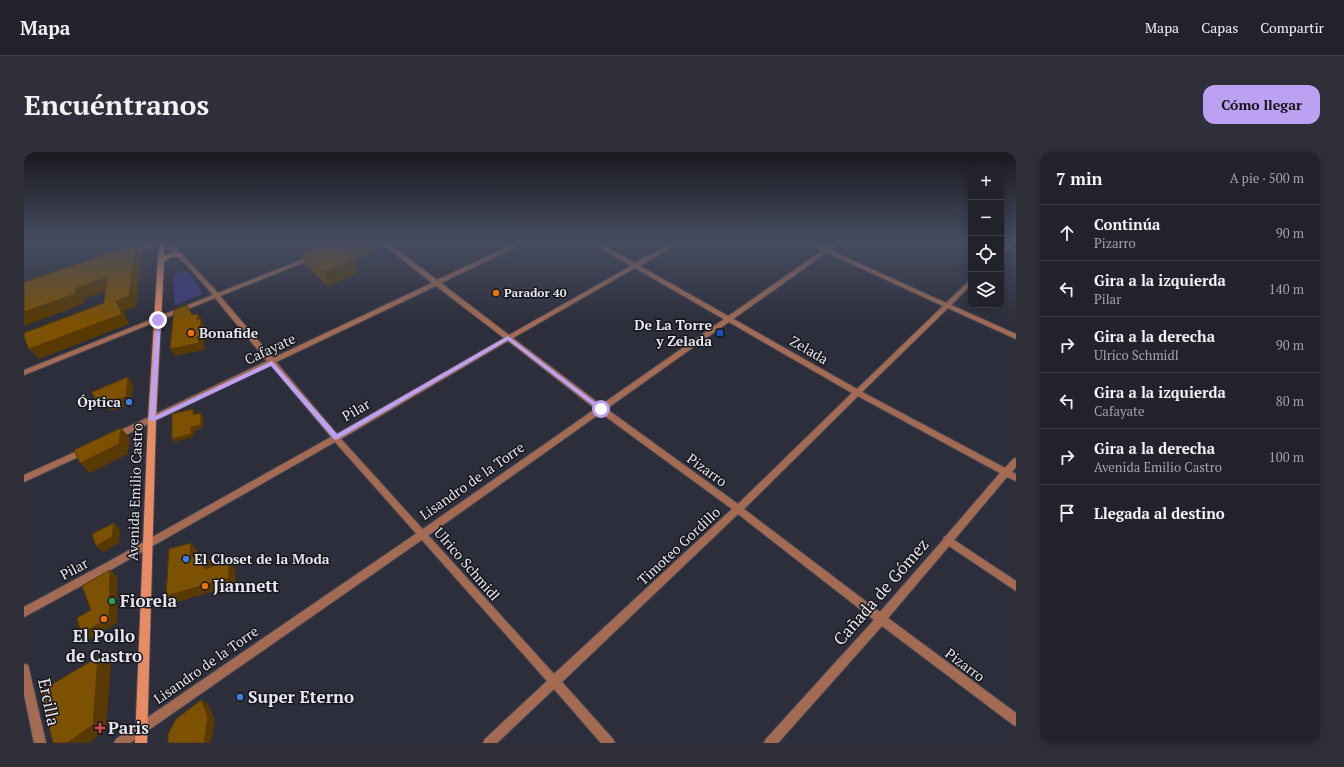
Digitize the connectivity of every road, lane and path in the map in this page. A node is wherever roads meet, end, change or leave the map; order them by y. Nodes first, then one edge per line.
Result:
1 (161, 269) edge
2 (193, 269) edge
3 (284, 269) edge
4 (418, 269) edge
5 (470, 269) edge
6 (632, 269) edge
7 (641, 269) edge
8 (801, 269) edge
9 (864, 269) edge
10 (438, 284) junction
11 (968, 285) edge
12 (217, 296) junction
13 (946, 306) junction
14 (729, 319) junction
15 (158, 320) junction
16 (1016, 337) edge
17 (508, 338) junction
18 (272, 363) junction
19 (24, 373) edge
20 (858, 393) junction
21 (601, 409) junction
22 (152, 420) junction
23 (336, 438) junction
24 (109, 440) edge
25 (95, 446) edge
26 (1016, 461) edge
27 (1006, 472) junction
28 (1016, 478) edge
29 (24, 479) edge
30 (738, 509) junction
31 (423, 534) junction
32 (947, 540) junction
33 (148, 544) junction
34 (1016, 586) edge
35 (24, 612) edge
36 (881, 619) junction
37 (24, 669) edge
38 (554, 681) junction
39 (1016, 720) edge
40 (142, 728) junction
41 (40, 743) edge
42 (120, 743) edge
43 (141, 743) edge
44 (489, 743) edge
45 (609, 743) edge
46 (770, 743) edge

1 - 15 main road, Avenida Emilio Castro
2 - 12 street, Ulrico Schmidl
3 - 12 street
4 - 10 street, Pizarro
5 - 10 street, Cafayate
6 - 17 street, Pilar
7 - 14 street, Zelada
8 - 14 street, Lisandro de la Torre
9 - 13 street
10 - 17 street, Pizarro
10 - 18 street, Cafayate
11 - 13 street, Timoteo Gordillo
12 - 15 street
12 - 18 street, Ulrico Schmidl
13 - 16 street
13 - 20 street, Timoteo Gordillo
14 - 20 street, Zelada
14 - 21 street, Lisandro de la Torre
15 - 19 street
15 - 22 main road, Avenida Emilio Castro
17 - 21 street, Pizarro
17 - 23 street, Pilar
18 - 22 street, Cafayate
18 - 23 street, Ulrico Schmidl
20 - 27 street, Zelada
20 - 30 street, Timoteo Gordillo
21 - 30 street, Pizarro
21 - 31 street, Lisandro de la Torre
22 - 24 street, Cafayate
22 - 33 main road, Avenida Emilio Castro
23 - 31 street, Ulrico Schmidl
23 - 33 street, Pilar
25 - 29 street
26 - 27 street, Cañada de Gómez
27 - 28 street, Zelada
27 - 32 street, Cañada de Gómez
30 - 36 street, Pizarro
30 - 38 street, Timoteo Gordillo
31 - 38 street, Ulrico Schmidl
31 - 40 street, Lisandro de la Torre
32 - 34 street
32 - 36 street, Cañada de Gómez
33 - 35 street, Pilar
33 - 40 main road, Avenida Emilio Castro
36 - 39 street, Pizarro
36 - 46 street, Cañada de Gómez
37 - 41 street, Ercilla
38 - 44 street, Timoteo Gordillo
38 - 45 street, Ulrico Schmidl
40 - 42 street, Lisandro de la Torre
40 - 43 main road, Avenida Emilio Castro

